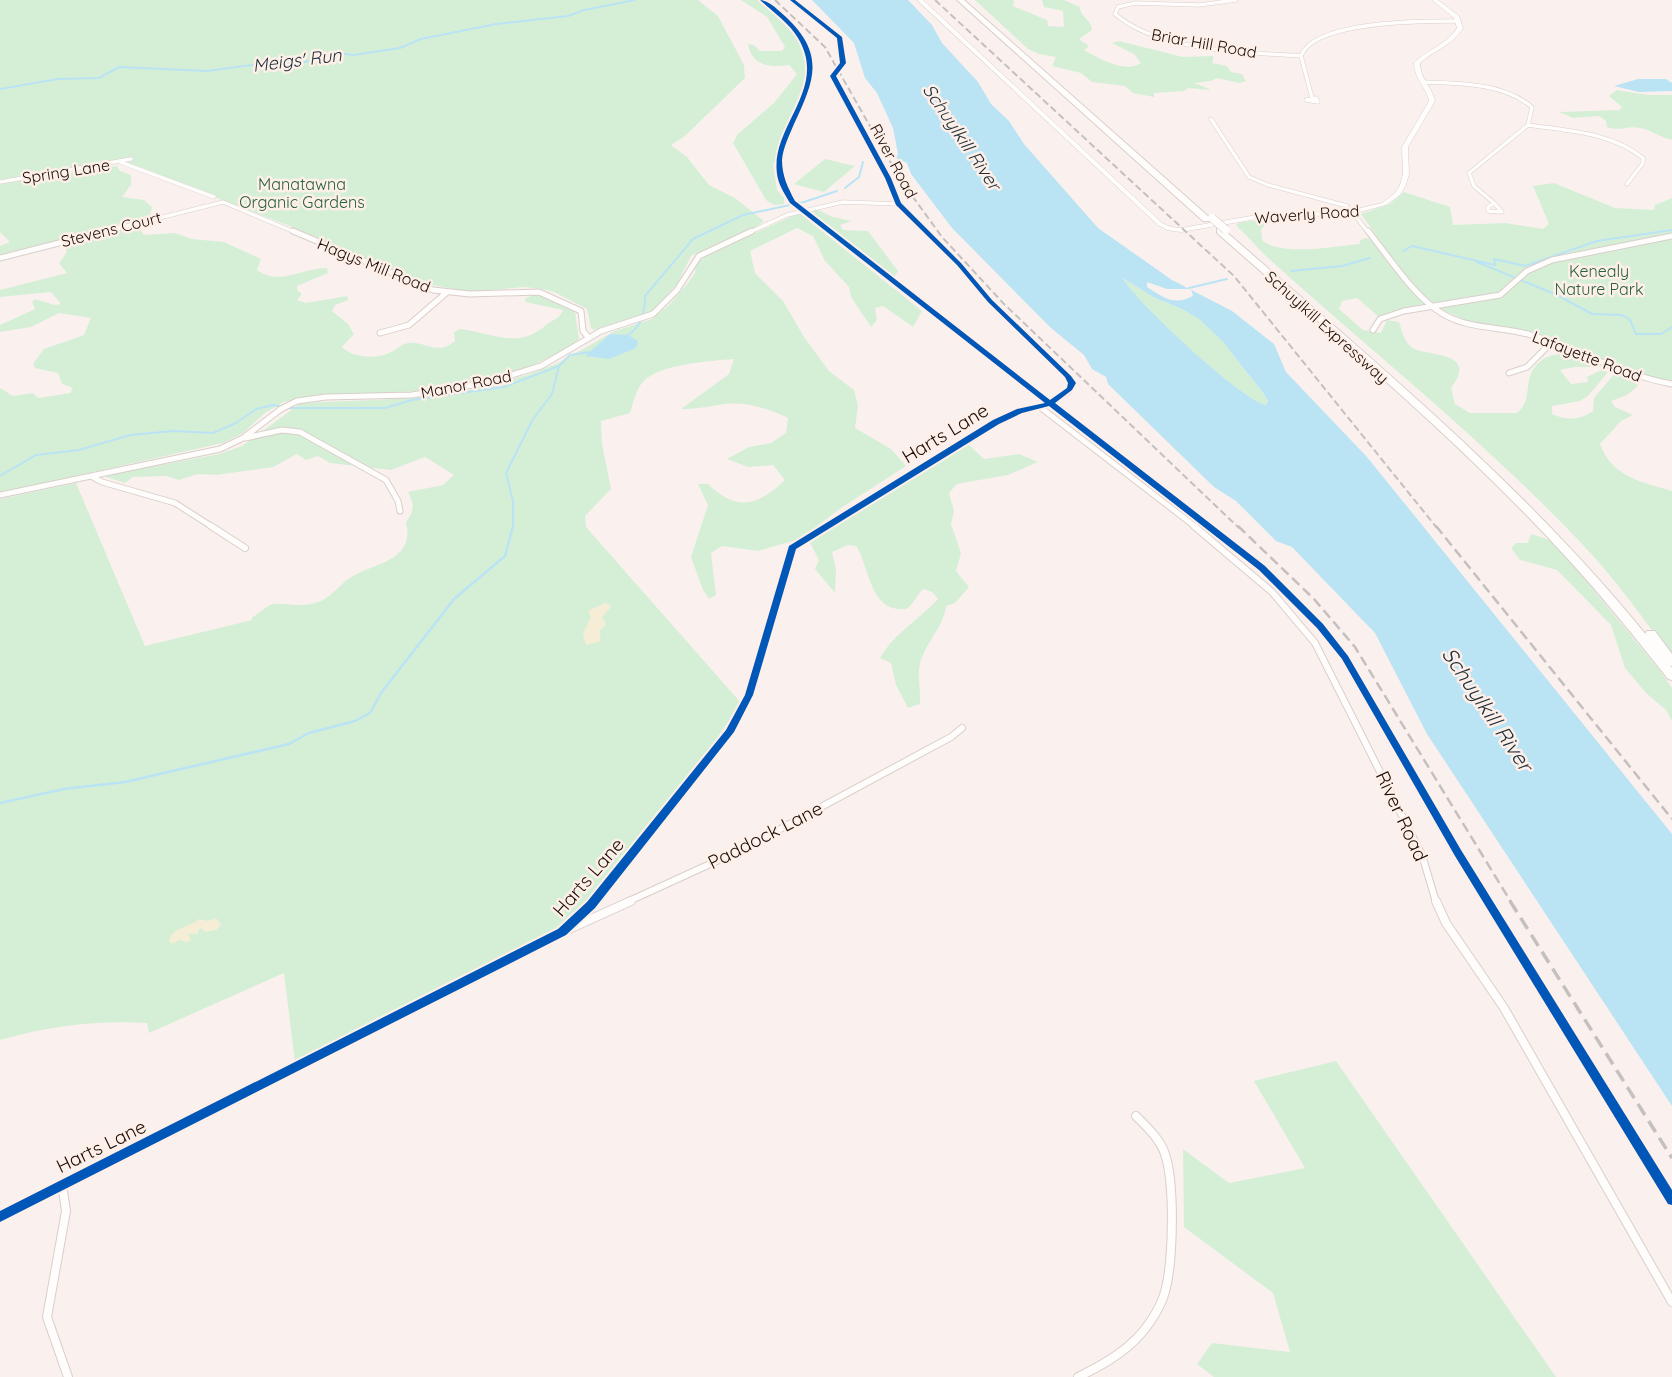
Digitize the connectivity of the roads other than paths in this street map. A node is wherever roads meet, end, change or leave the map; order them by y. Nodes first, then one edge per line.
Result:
1 (792, 0) edge
2 (920, 0) edge
3 (960, 0) edge
4 (966, 0) edge
5 (1117, 0) edge
6 (1236, 0) edge
7 (1435, 0) edge
8 (1125, 4) junction
9 (1459, 21) junction
10 (1301, 56) junction
11 (1423, 82) junction
12 (1311, 98) dead end
13 (1212, 119) dead end
14 (1528, 125) junction
15 (131, 159) dead end
16 (120, 162) junction
17 (0, 182) edge
18 (1627, 184) dead end
19 (214, 197) dead end
20 (223, 202) joint
21 (1494, 203) dead end
22 (898, 204) junction
23 (1352, 212) junction
24 (1209, 218) junction
25 (1223, 231) joint
26 (1672, 236) edge
27 (0, 258) edge
28 (1262, 266) joint
29 (1288, 288) junction
30 (446, 293) junction
31 (1430, 306) junction
32 (1373, 330) dead end
33 (380, 333) dead end
34 (589, 338) junction
35 (1552, 342) junction
36 (1509, 373) dead end
37 (1672, 384) edge
38 (1072, 386) joint
39 (1045, 405) junction
40 (243, 438) junction
41 (91, 476) junction
42 (0, 495) edge
43 (400, 511) dead end
44 (245, 548) dead end
45 (1672, 662) edge
46 (1672, 676) edge
47 (962, 728) dead end
48 (562, 932) junction
49 (1136, 1116) dead end
50 (62, 1184) junction
51 (0, 1217) edge
52 (1672, 1302) edge
53 (68, 1377) edge
54 (1078, 1377) edge

1 - 22 street, River Road
2 - 23 street, Waverly Road
3 - 24 highway, Schuylkill Expressway
4 - 24 highway, Schuylkill Expressway
5 - 8 street
6 - 8 street, Briar Hill Road
7 - 9 street
8 - 10 street, Briar Hill Road
9 - 10 street
9 - 11 street, Waverly Road
10 - 12 street
11 - 14 street
11 - 23 street, Waverly Road
13 - 23 street, Lafayette Road
14 - 18 street
14 - 21 street
15 - 16 street, Spring Lane
16 - 17 street, Spring Lane
16 - 19 street
20 - 27 street, Stevens Court
20 - 30 street, Hagys Mill Road
22 - 34 street, Manor Road
22 - 38 street, River Road
23 - 31 street, Lafayette Road
24 - 25 highway, Schuylkill Expressway, bridge
25 - 28 highway, Schuylkill Expressway
26 - 31 street
28 - 29 highway, Schuylkill Expressway
29 - 45 highway, Schuylkill Expressway
29 - 46 highway, Schuylkill Expressway
30 - 33 street
30 - 34 street, Hagys Mill Road
31 - 32 street
31 - 35 street, Lafayette Road
34 - 40 street, Manor Road
35 - 36 street
35 - 37 street, Lafayette Road
38 - 39 street, Harts Lane
39 - 48 street, Harts Lane
39 - 52 street, River Road
40 - 41 street, Manor Road
40 - 43 street
41 - 42 street, Manor Road
41 - 44 street
47 - 48 street, Paddock Lane
48 - 50 street, Harts Lane
49 - 54 street
50 - 51 street, Harts Lane
50 - 53 street

